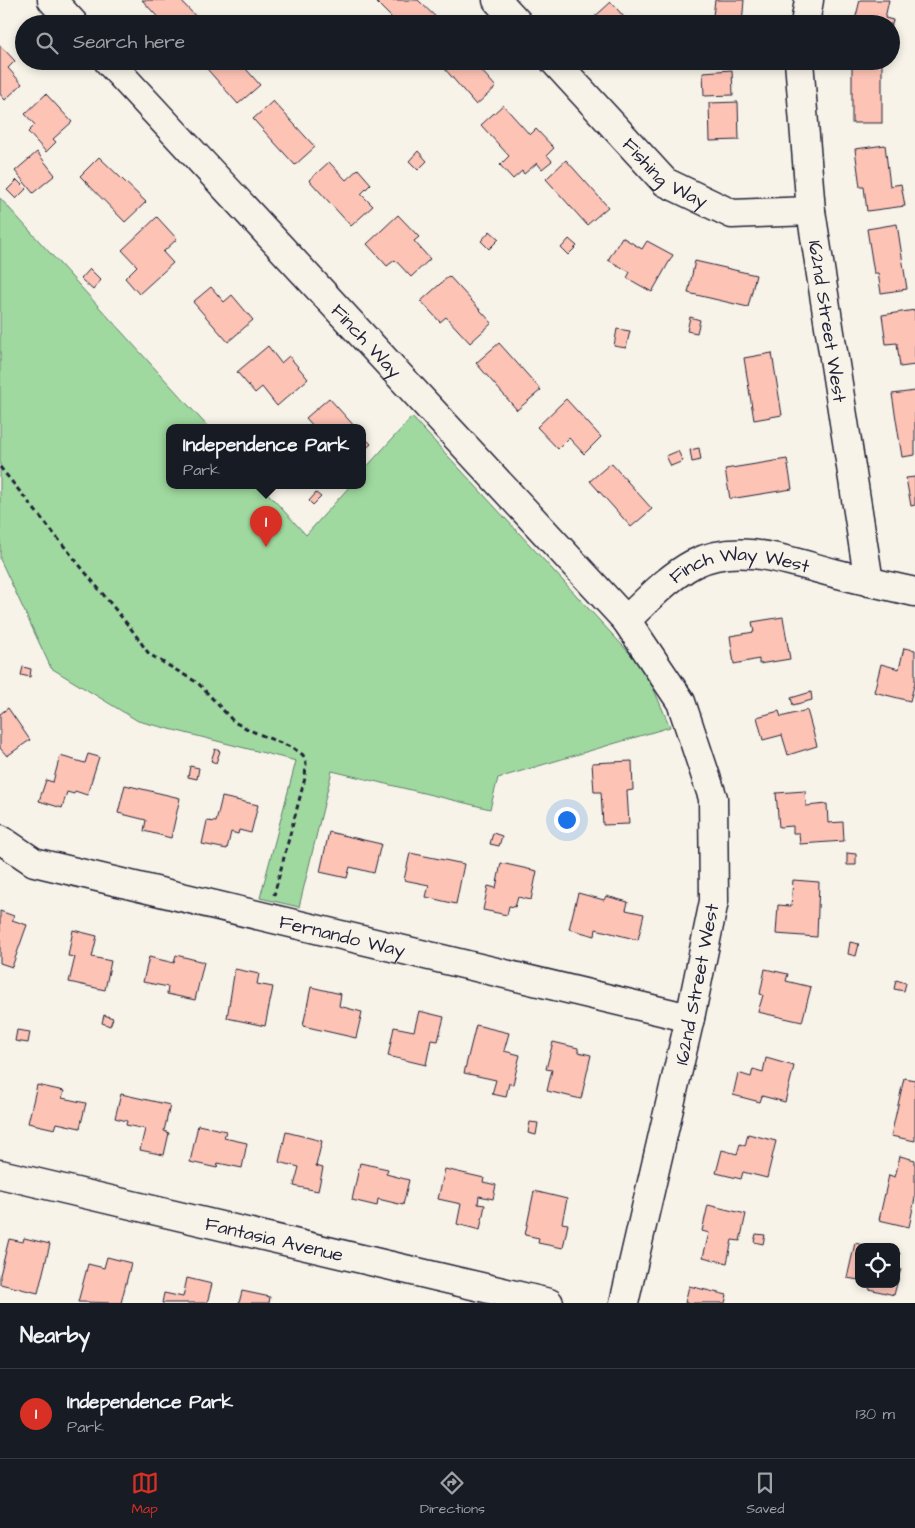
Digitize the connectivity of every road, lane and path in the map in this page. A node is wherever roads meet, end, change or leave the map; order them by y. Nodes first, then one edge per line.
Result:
1 (52, 0) edge
2 (497, 0) edge
3 (809, 0) edge
4 (66, 15) edge
5 (511, 15) edge
6 (806, 15) edge
7 (116, 70) edge
8 (562, 70) edge
9 (800, 70) edge
10 (811, 211) junction
11 (0, 467) edge
12 (869, 582) junction
13 (915, 592) edge
14 (626, 620) junction
15 (0, 839) edge
16 (268, 918) junction
17 (690, 1018) junction
18 (0, 1174) edge
19 (549, 1303) edge
20 (624, 1303) edge

1 - 4 street
2 - 5 street
3 - 6 street
7 - 14 street, Finch Way
8 - 10 street, Fishing Way
9 - 10 street, 162nd Street West
10 - 12 street, 162nd Street West
11 - 16 path
12 - 13 street, Finch Way West
12 - 14 street, Finch Way West
14 - 17 street, 162nd Street West
15 - 16 street, Fernando Way
16 - 17 street, Fernando Way
17 - 20 street, 162nd Street West
18 - 19 street, Fantasia Avenue

